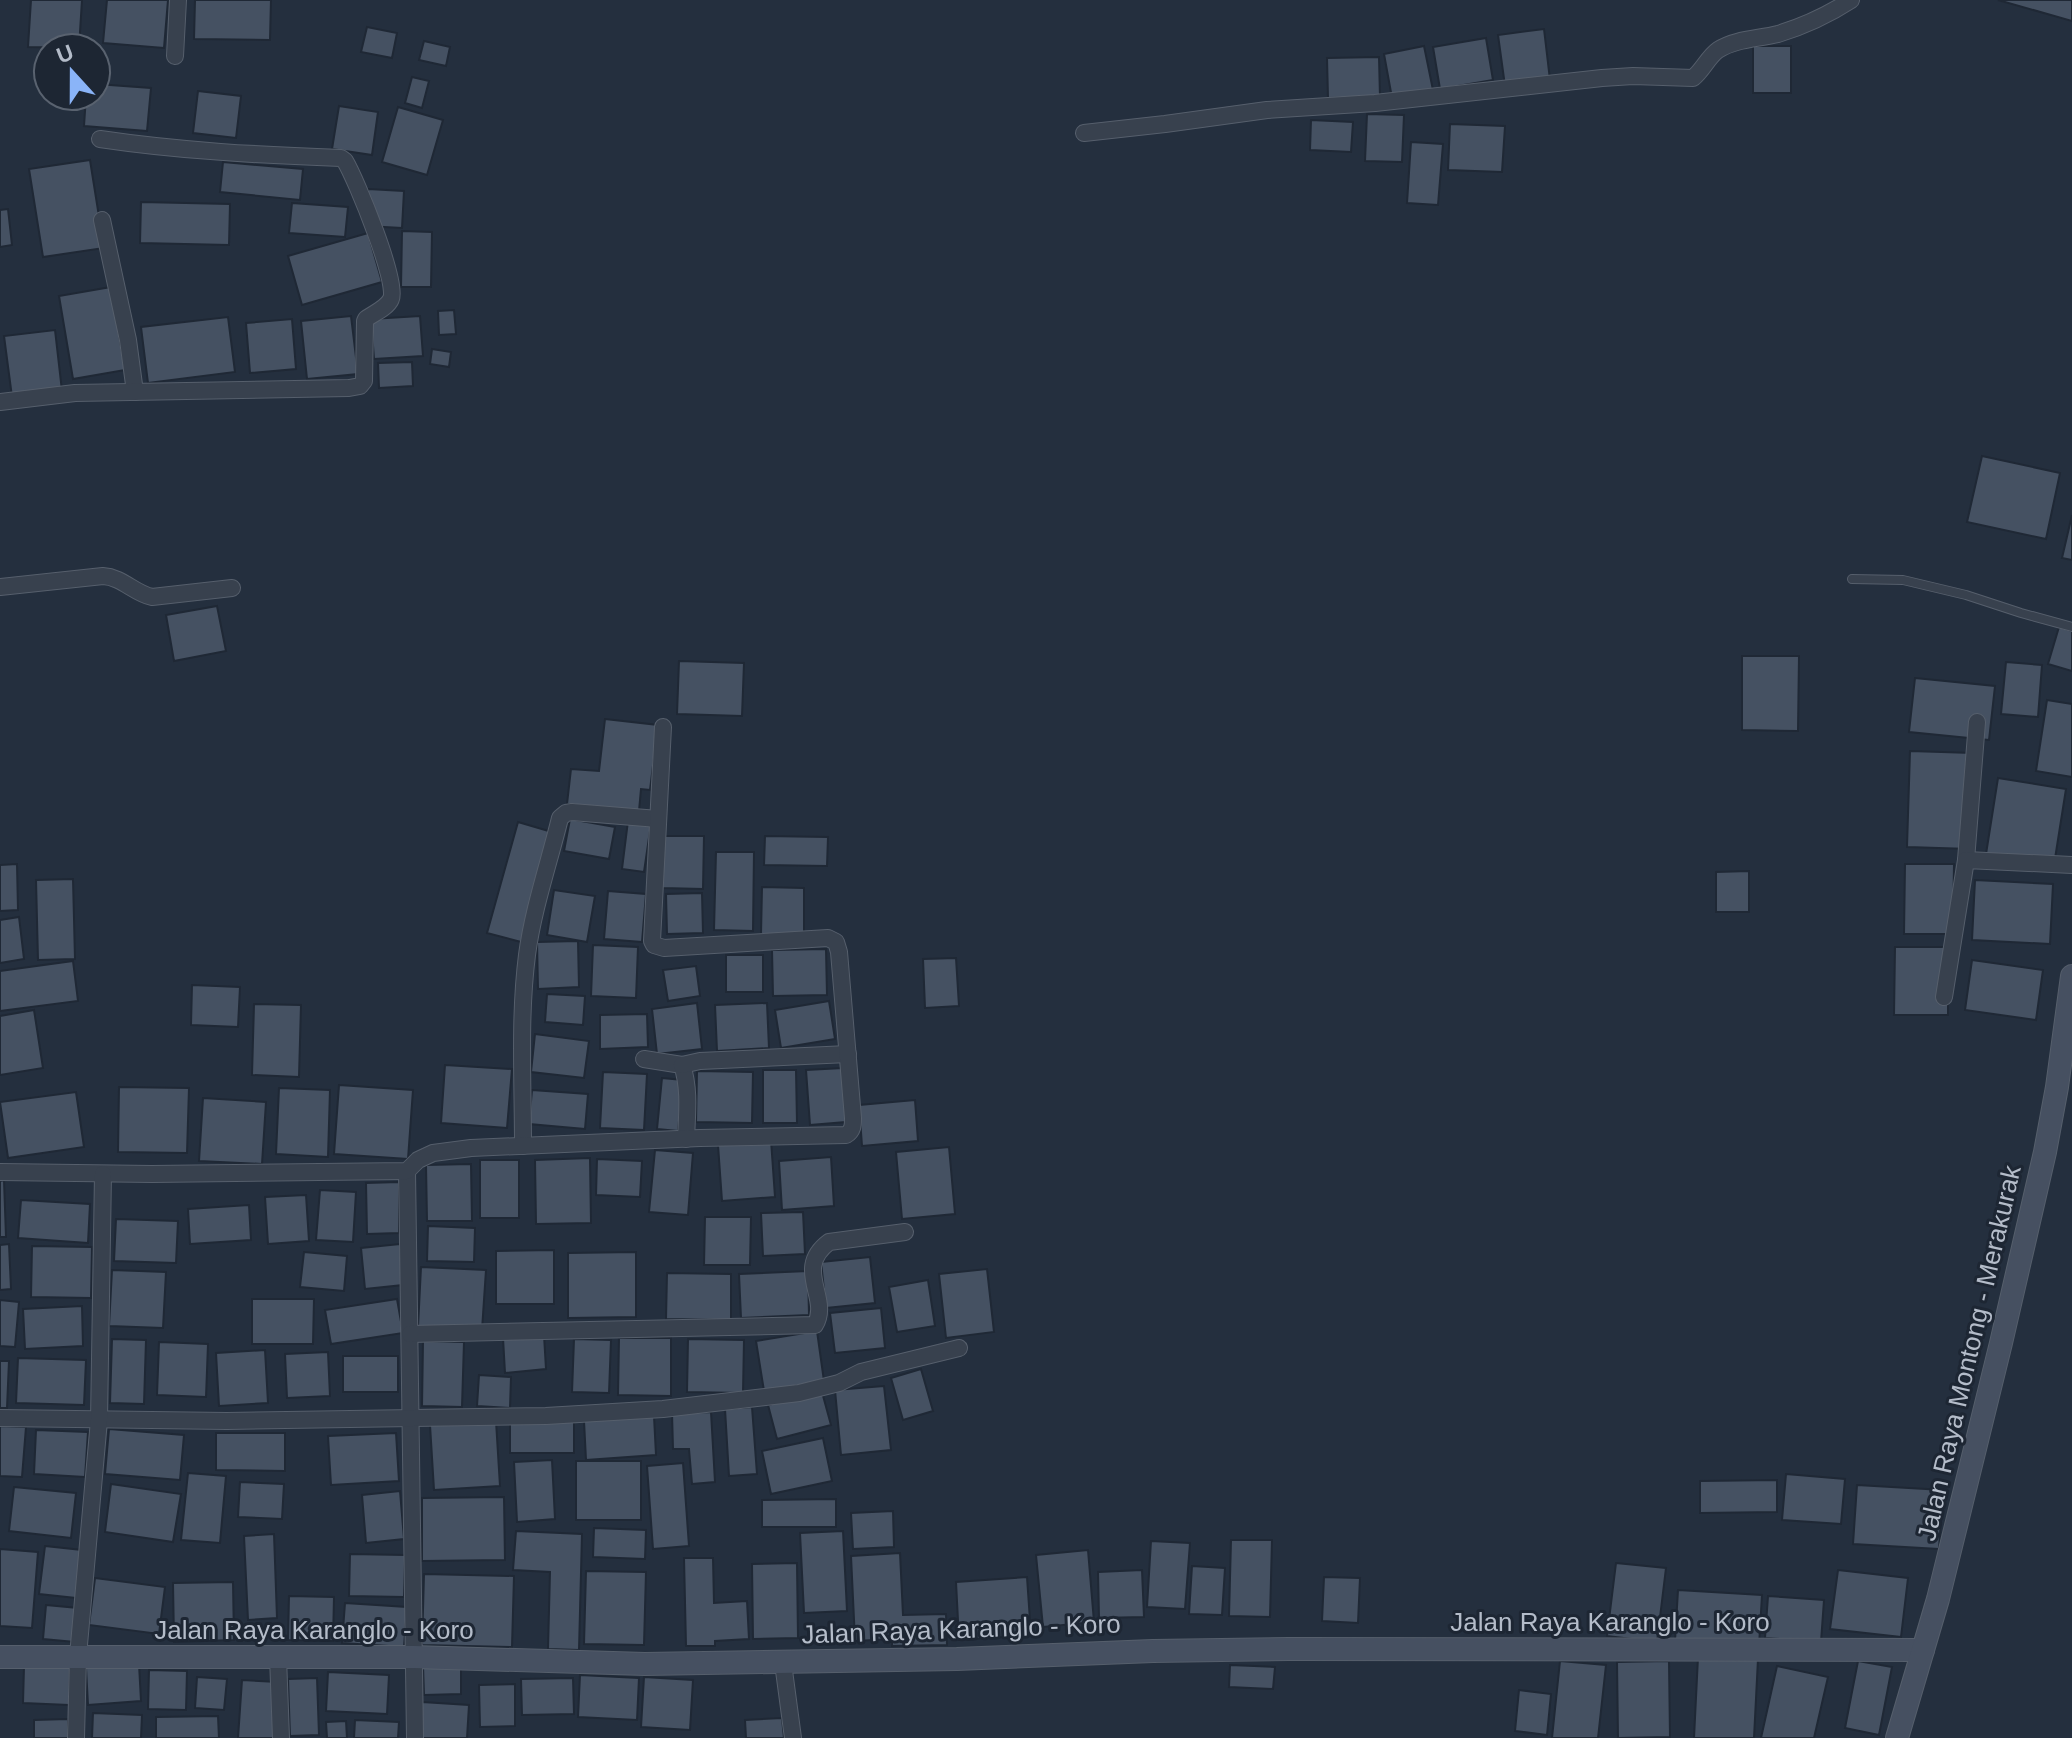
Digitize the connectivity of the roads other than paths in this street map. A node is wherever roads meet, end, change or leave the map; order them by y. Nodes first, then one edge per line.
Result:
1 (178, 0) edge
2 (1851, 0) edge
3 (175, 56) dead end
4 (1084, 133) dead end
5 (100, 139) dead end
6 (102, 220) dead end
7 (135, 392) junction
8 (0, 402) edge
9 (1852, 579) dead end
10 (0, 587) edge
11 (232, 588) dead end
12 (2072, 627) edge
13 (1977, 722) dead end
14 (663, 727) dead end
15 (658, 819) junction
16 (1966, 860) junction
17 (2072, 865) edge
18 (2072, 976) edge
19 (1944, 997) dead end
20 (848, 1054) junction
21 (644, 1059) dead end
22 (682, 1065) junction
23 (686, 1139) junction
24 (523, 1146) junction
25 (0, 1171) edge
26 (407, 1171) junction
27 (103, 1174) junction
28 (905, 1232) dead end
29 (410, 1334) junction
30 (959, 1348) dead end
31 (410, 1417) junction
32 (0, 1418) edge
33 (99, 1420) junction
34 (1923, 1650) junction
35 (78, 1656) junction
36 (0, 1657) edge
37 (278, 1657) junction
38 (414, 1657) junction
39 (783, 1663) junction
40 (76, 1738) edge
41 (281, 1738) edge
42 (415, 1738) edge
43 (793, 1738) edge
44 (1897, 1738) edge

1 - 3 street
2 - 4 street
5 - 7 street
6 - 7 street
7 - 8 street
9 - 12 lane
10 - 11 street
13 - 16 street
14 - 15 street
15 - 20 street
15 - 24 street
16 - 17 street
16 - 19 street
18 - 34 street, Jalan Raya Montong - Merakurak
20 - 22 street
20 - 23 street
21 - 22 street
22 - 23 street
23 - 24 street
24 - 26 street
25 - 27 street
26 - 27 street
26 - 29 street
27 - 33 street
28 - 29 street
29 - 31 street
30 - 31 street
31 - 33 street
31 - 38 street
32 - 33 street
33 - 35 street
34 - 39 street, Jalan Raya Karanglo - Koro
34 - 44 street, Jalan Raya Montong - Merakurak
35 - 36 street, Jalan Raya Karanglo - Koro
35 - 37 street, Jalan Raya Karanglo - Koro
35 - 40 street
37 - 38 street, Jalan Raya Karanglo - Koro
37 - 41 street
38 - 39 street, Jalan Raya Karanglo - Koro
38 - 42 street
39 - 43 street

